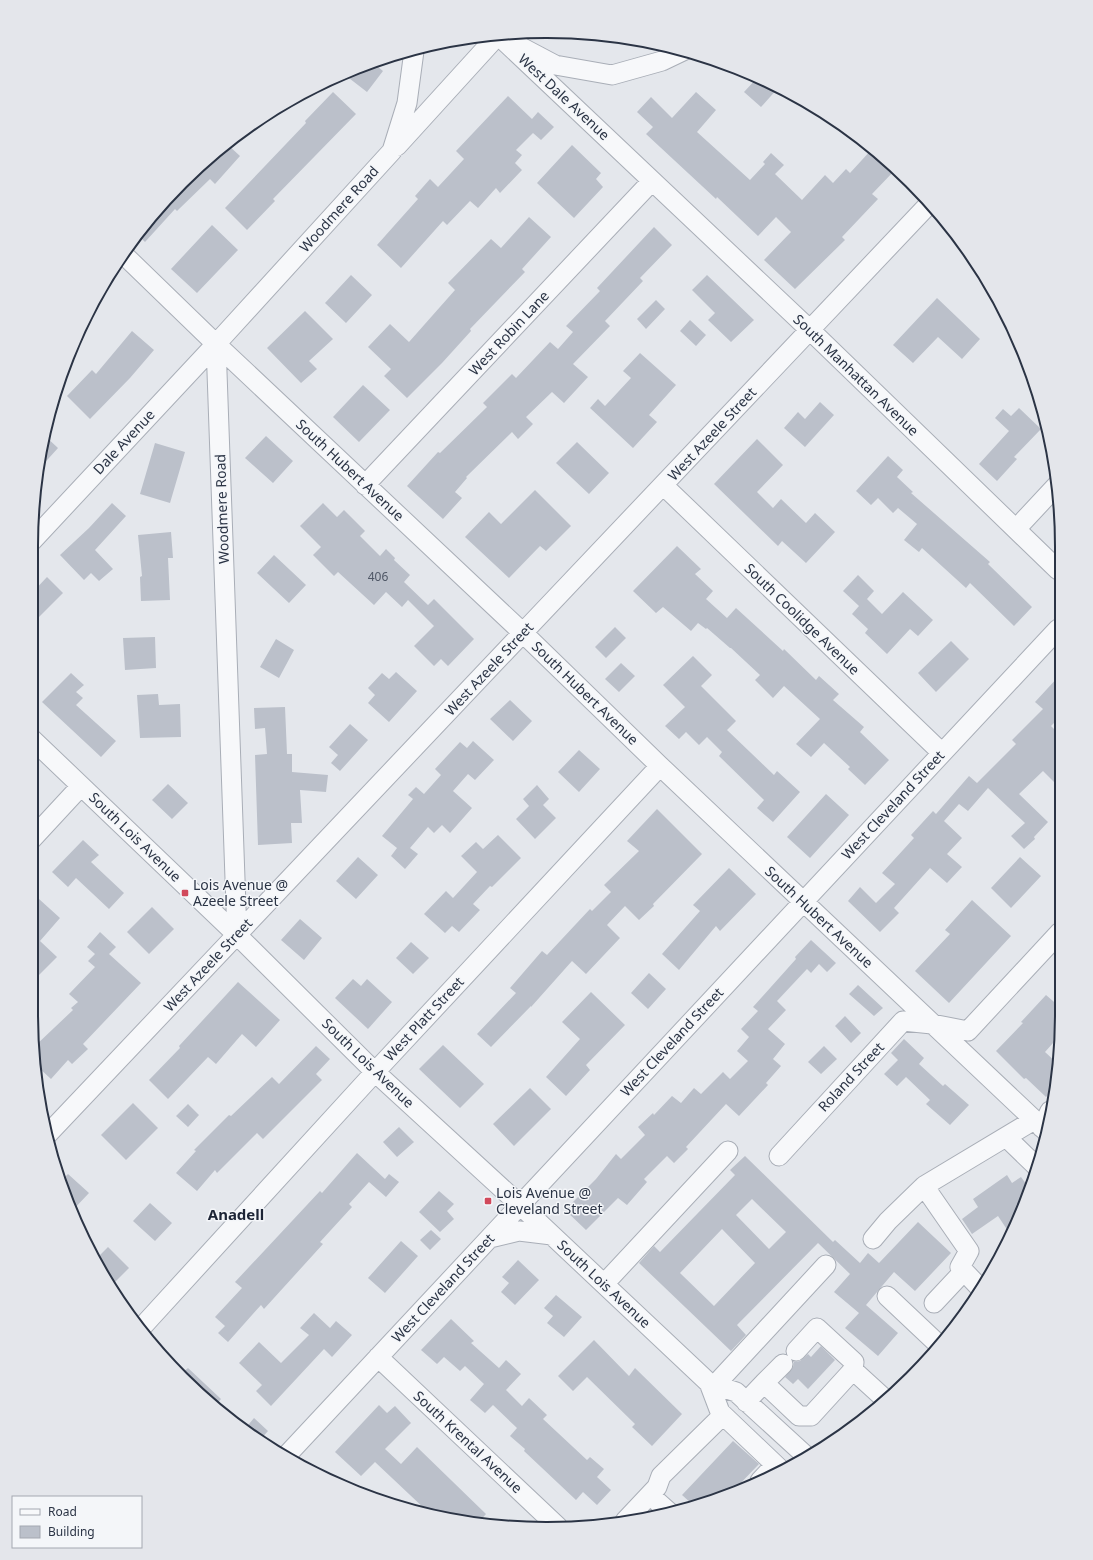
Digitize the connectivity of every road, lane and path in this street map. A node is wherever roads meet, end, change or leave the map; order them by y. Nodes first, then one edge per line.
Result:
1 (503, 40) edge
2 (507, 40) edge
3 (493, 41) edge
4 (676, 54) edge
5 (413, 56) edge
6 (392, 151) junction
7 (652, 181) junction
8 (926, 208) edge
9 (128, 259) edge
10 (810, 330) junction
11 (216, 344) junction
12 (365, 485) junction
13 (663, 485) junction
14 (1052, 490) edge
15 (1016, 529) junction
16 (38, 534) edge
17 (1055, 567) edge
18 (1055, 632) edge
19 (523, 633) junction
20 (38, 745) edge
21 (942, 753) junction
22 (660, 766) junction
23 (81, 786) junction
24 (38, 832) edge
25 (803, 902) junction
26 (237, 935) junction
27 (1055, 937) edge
28 (932, 1024) junction
29 (375, 1072) junction
30 (1041, 1127) edge
31 (52, 1130) edge
32 (1006, 1137) junction
33 (728, 1151) dead end
34 (779, 1156) dead end
35 (1032, 1163) edge
36 (924, 1186) junction
37 (520, 1205) junction
38 (552, 1235) junction
39 (490, 1238) junction
40 (873, 1239) dead end
41 (826, 1265) dead end
42 (963, 1272) junction
43 (604, 1284) junction
44 (976, 1285) edge
45 (887, 1296) dead end
46 (934, 1304) dead end
47 (145, 1325) edge
48 (935, 1341) edge
49 (796, 1350) dead end
50 (378, 1357) junction
51 (783, 1364) dead end
52 (854, 1370) junction
53 (712, 1384) junction
54 (764, 1384) junction
55 (882, 1396) edge
56 (746, 1402) junction
57 (723, 1415) junction
58 (289, 1452) edge
59 (803, 1453) edge
60 (777, 1467) edge
61 (650, 1495) junction
62 (664, 1508) edge
63 (631, 1515) edge
64 (553, 1522) edge

1 - 7 street, West Dale Avenue
2 - 4 street, West Dale Avenue
3 - 6 street, Woodmere Road
5 - 6 street, Woodmere Road
6 - 11 street, Woodmere Road
7 - 10 street, South Manhattan Avenue
7 - 12 street, West Robin Lane
8 - 10 street, West Azeele Street
9 - 11 street, South Hubert Avenue
10 - 13 street, West Azeele Street
10 - 15 street, South Manhattan Avenue
11 - 12 street, South Hubert Avenue
11 - 16 street, Dale Avenue
11 - 26 street, Woodmere Road
12 - 19 street, South Hubert Avenue
13 - 19 street, West Azeele Street
13 - 21 street, South Coolidge Avenue
14 - 15 street
15 - 17 street, South Manhattan Avenue
18 - 21 street, West Cleveland Street
19 - 22 street, South Hubert Avenue
19 - 26 street, West Azeele Street
20 - 23 street, South Lois Avenue
21 - 25 street, West Cleveland Street
22 - 25 street, South Hubert Avenue
22 - 29 street, West Platt Street
23 - 24 street
23 - 26 street, South Lois Avenue
25 - 28 street, South Hubert Avenue
25 - 37 street, West Cleveland Street
26 - 29 street, South Lois Avenue
26 - 31 street, West Azeele Street
27 - 28 street
28 - 30 street, South Hubert Avenue
28 - 34 street, Roland Street
29 - 37 street, South Lois Avenue
29 - 47 street, West Platt Street
30 - 32 street
32 - 35 street
32 - 36 street
33 - 43 street
36 - 40 street
36 - 42 street
37 - 38 street, South Lois Avenue
37 - 39 street, West Cleveland Street
38 - 39 street
38 - 43 street, South Lois Avenue
39 - 50 street, West Cleveland Street
41 - 53 street
42 - 44 street
42 - 46 street
43 - 53 street, South Lois Avenue
45 - 48 street
49 - 52 street
50 - 58 street, West Cleveland Street
50 - 64 street, South Krental Avenue
51 - 54 street
52 - 54 street
52 - 55 street
53 - 56 street, South Lois Avenue
53 - 57 street, South Lois Avenue
54 - 56 street
56 - 59 street, South Lois Avenue
57 - 60 street, South Lois Avenue
57 - 61 street
61 - 62 street
61 - 63 street

